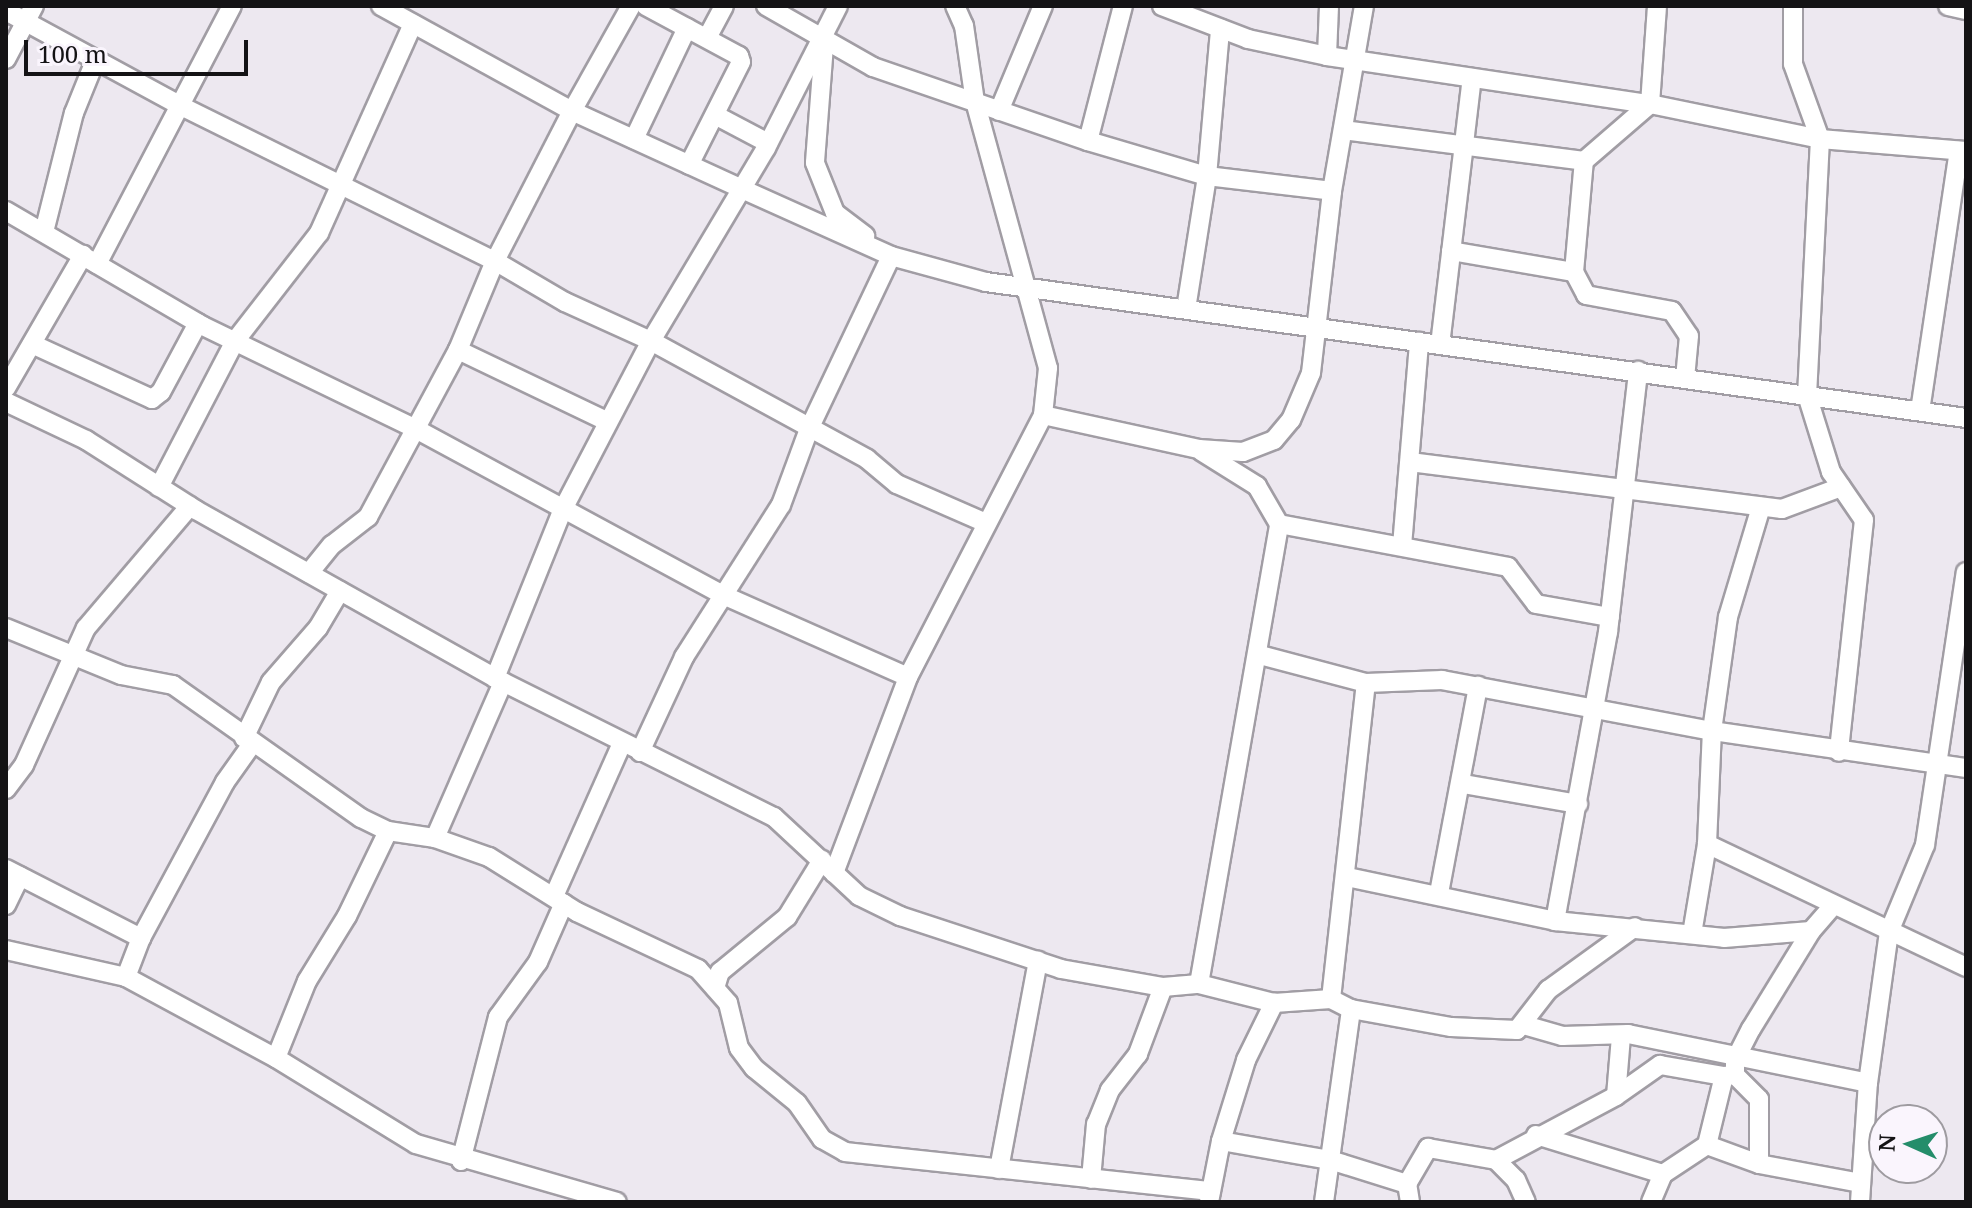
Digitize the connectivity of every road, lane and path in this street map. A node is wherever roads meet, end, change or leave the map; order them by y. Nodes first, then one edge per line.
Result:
1 (232, 6) edge
2 (381, 6) edge
3 (631, 6) edge
4 (646, 6) edge
5 (724, 6) edge
6 (766, 6) edge
7 (838, 6) edge
8 (955, 6) edge
9 (1043, 6) edge
10 (1123, 6) edge
11 (1162, 6) edge
12 (1329, 6) edge
13 (1364, 6) edge
14 (1657, 6) edge
15 (1793, 6) edge
16 (1948, 6) edge
17 (1966, 10) edge
18 (6, 11) edge
19 (30, 14) edge
20 (413, 24) junction
21 (687, 28) junction
22 (1220, 29) junction
23 (707, 38) junction
24 (824, 38) junction
25 (1327, 56) junction
26 (6, 59) edge
27 (1354, 60) junction
28 (95, 61) junction
29 (1472, 78) junction
30 (975, 102) junction
31 (1650, 104) junction
32 (179, 105) junction
33 (572, 111) junction
34 (999, 111) junction
35 (715, 115) junction
36 (1343, 130) junction
37 (634, 139) junction
38 (1820, 139) junction
39 (1088, 141) junction
40 (768, 143) junction
41 (1461, 147) junction
42 (1962, 151) edge
43 (1584, 161) junction
44 (689, 165) junction
45 (1207, 176) junction
46 (343, 184) junction
47 (742, 189) junction
48 (1332, 191) junction
49 (6, 211) edge
50 (44, 232) junction
51 (1451, 251) junction
52 (891, 256) junction
53 (90, 260) junction
54 (495, 261) junction
55 (1574, 272) junction
56 (1025, 286) junction
57 (1186, 309) junction
58 (198, 323) junction
59 (1316, 327) junction
60 (235, 341) junction
61 (651, 341) junction
62 (1419, 342) junction
63 (32, 344) junction
64 (1440, 345) junction
65 (458, 350) junction
66 (1638, 371) junction
67 (1685, 378) junction
68 (6, 388) edge
69 (1807, 395) junction
70 (6, 402) edge
71 (1920, 411) junction
72 (1043, 415) junction
73 (1966, 418) edge
74 (608, 422) junction
75 (414, 428) junction
76 (809, 429) junction
77 (1199, 449) junction
78 (1410, 462) junction
79 (159, 487) junction
80 (1841, 487) junction
81 (1624, 492) junction
82 (190, 506) junction
83 (1761, 507) junction
84 (562, 511) junction
85 (984, 522) junction
86 (1279, 524) junction
87 (1402, 546) junction
88 (1966, 572) edge
89 (309, 573) junction
90 (340, 591) junction
91 (723, 595) junction
92 (1610, 617) junction
93 (6, 628) edge
94 (1260, 655) junction
95 (71, 658) junction
96 (908, 677) junction
97 (499, 680) junction
98 (1366, 683) junction
99 (1478, 686) junction
100 (1594, 709) junction
101 (1712, 731) junction
102 (248, 741) junction
103 (622, 743) junction
104 (640, 752) junction
105 (1839, 752) junction
106 (1936, 766) junction
107 (1966, 768) edge
108 (1463, 784) junction
109 (6, 789) edge
110 (1578, 804) junction
111 (388, 831) junction
112 (435, 838) junction
113 (1707, 844) junction
114 (828, 866) junction
115 (13, 873) edge
116 (1347, 877) junction
117 (1439, 893) junction
118 (559, 899) junction
119 (6, 905) edge
120 (1832, 907) junction
121 (1555, 921) junction
122 (1635, 927) junction
123 (1811, 931) junction
124 (1889, 932) junction
125 (1692, 934) junction
126 (141, 938) junction
127 (6, 950) edge
128 (1038, 961) junction
129 (1966, 967) edge
130 (126, 977) junction
131 (1199, 984) junction
132 (1163, 987) junction
133 (715, 988) junction
134 (1331, 999) junction
135 (1274, 1003) junction
136 (1351, 1009) junction
137 (1524, 1025) junction
138 (1621, 1036) junction
139 (1666, 1043) junction
140 (276, 1058) junction
141 (1660, 1065) junction
142 (1731, 1070) junction
143 (1868, 1083) junction
144 (1616, 1096) junction
145 (1536, 1135) junction
146 (1221, 1141) junction
147 (1707, 1145) junction
148 (1330, 1160) junction
149 (1496, 1160) junction
150 (461, 1161) junction
151 (1759, 1164) junction
152 (999, 1169) junction
153 (1663, 1174) junction
154 (1091, 1179) junction
155 (1409, 1193) edge
156 (1860, 1193) edge
157 (1210, 1197) edge
158 (617, 1202) edge
159 (1324, 1202) edge
160 (1526, 1202) edge
161 (1651, 1202) edge

1 - 32 street
2 - 20 street
3 - 33 street
4 - 21 street
5 - 23 street
6 - 24 street
7 - 24 street
8 - 30 street
9 - 34 street
10 - 39 street
11 - 22 street
12 - 25 street
13 - 27 street
14 - 31 street
15 - 38 street
16 - 17 street
18 - 19 street
19 - 26 street
19 - 28 street
20 - 33 street
20 - 46 street
21 - 23 street
21 - 37 street
22 - 25 street
22 - 45 street
23 - 35 street
24 - 30 street
24 - 40 street
24 - 52 street
25 - 27 street
27 - 29 street
27 - 36 street
28 - 32 street
28 - 50 street
29 - 31 street
29 - 41 street
30 - 34 street
30 - 56 street
31 - 38 street
31 - 43 street
32 - 46 street
32 - 53 street
33 - 37 street
33 - 54 street
34 - 39 street
35 - 40 street
35 - 44 street
36 - 41 street
36 - 48 street
37 - 44 street
38 - 42 street
38 - 69 street
39 - 45 street
40 - 47 street
41 - 43 street
41 - 51 street
42 - 71 street
43 - 55 street
44 - 47 street
45 - 48 street
45 - 57 street
46 - 54 street
46 - 60 street
47 - 52 street
47 - 61 street
48 - 59 street
49 - 50 street
50 - 53 street
51 - 55 street
51 - 64 street
52 - 56 street
52 - 76 street
53 - 58 street
53 - 63 street
54 - 61 street
54 - 65 street
55 - 67 street
56 - 57 street
56 - 72 street
57 - 59 street
58 - 60 street
58 - 63 street
59 - 62 street
59 - 77 street
60 - 75 street
60 - 79 street
61 - 74 street
61 - 76 street
62 - 64 street
62 - 78 street
63 - 68 street
64 - 66 street
65 - 74 street
65 - 75 street
66 - 67 street
66 - 81 street
67 - 69 street
69 - 71 street
69 - 80 street
70 - 79 street
71 - 73 street
72 - 77 street
72 - 85 street
74 - 84 street
75 - 84 street
75 - 89 street
76 - 85 street
76 - 91 street
77 - 86 street
78 - 81 street
78 - 87 street
79 - 82 street
80 - 83 street
80 - 105 street
81 - 83 street
81 - 92 street
82 - 89 street
82 - 95 street
83 - 101 street
84 - 91 street
84 - 97 street
85 - 96 street
86 - 87 street
86 - 94 street
87 - 92 street
88 - 106 street
89 - 90 street
90 - 97 street
90 - 102 street
91 - 96 street
91 - 104 street
92 - 100 street
93 - 95 street
94 - 98 street
94 - 131 street
95 - 102 street
95 - 109 street
96 - 114 street
97 - 103 street
97 - 112 street
98 - 99 street
98 - 116 street
99 - 100 street
99 - 108 street
100 - 101 street
100 - 110 street
101 - 105 street
101 - 113 street
102 - 111 street
102 - 126 street
103 - 104 street
103 - 118 street
104 - 114 street
105 - 106 street
106 - 107 street
106 - 124 street
108 - 110 street
108 - 117 street
110 - 121 street
111 - 112 street
111 - 140 street
112 - 118 street
113 - 120 street
113 - 125 street
114 - 128 street
114 - 133 street
115 - 119 street
115 - 126 street
116 - 117 street
116 - 134 street
117 - 121 street
118 - 133 street
118 - 150 street
120 - 123 street
120 - 124 street
121 - 122 street
122 - 125 street
122 - 137 street
123 - 125 street
123 - 142 street
124 - 129 street
124 - 143 street
126 - 130 street
127 - 130 street
128 - 132 street
128 - 152 street
130 - 140 street
131 - 132 street
131 - 135 street
132 - 154 street
133 - 152 street
134 - 135 street
134 - 136 street
135 - 146 street
136 - 137 street
136 - 148 street
137 - 138 street
138 - 139 street
138 - 144 street
139 - 141 street
139 - 142 street
140 - 150 street
141 - 142 street
141 - 144 street
142 - 143 street
142 - 147 street
142 - 151 street
143 - 156 street
144 - 145 street
145 - 149 street
145 - 153 street
146 - 148 street
146 - 157 street
147 - 151 street
147 - 153 street
148 - 155 street
148 - 159 street
149 - 155 street
149 - 160 street
150 - 158 street
151 - 156 street
152 - 154 street
153 - 161 street
154 - 157 street

